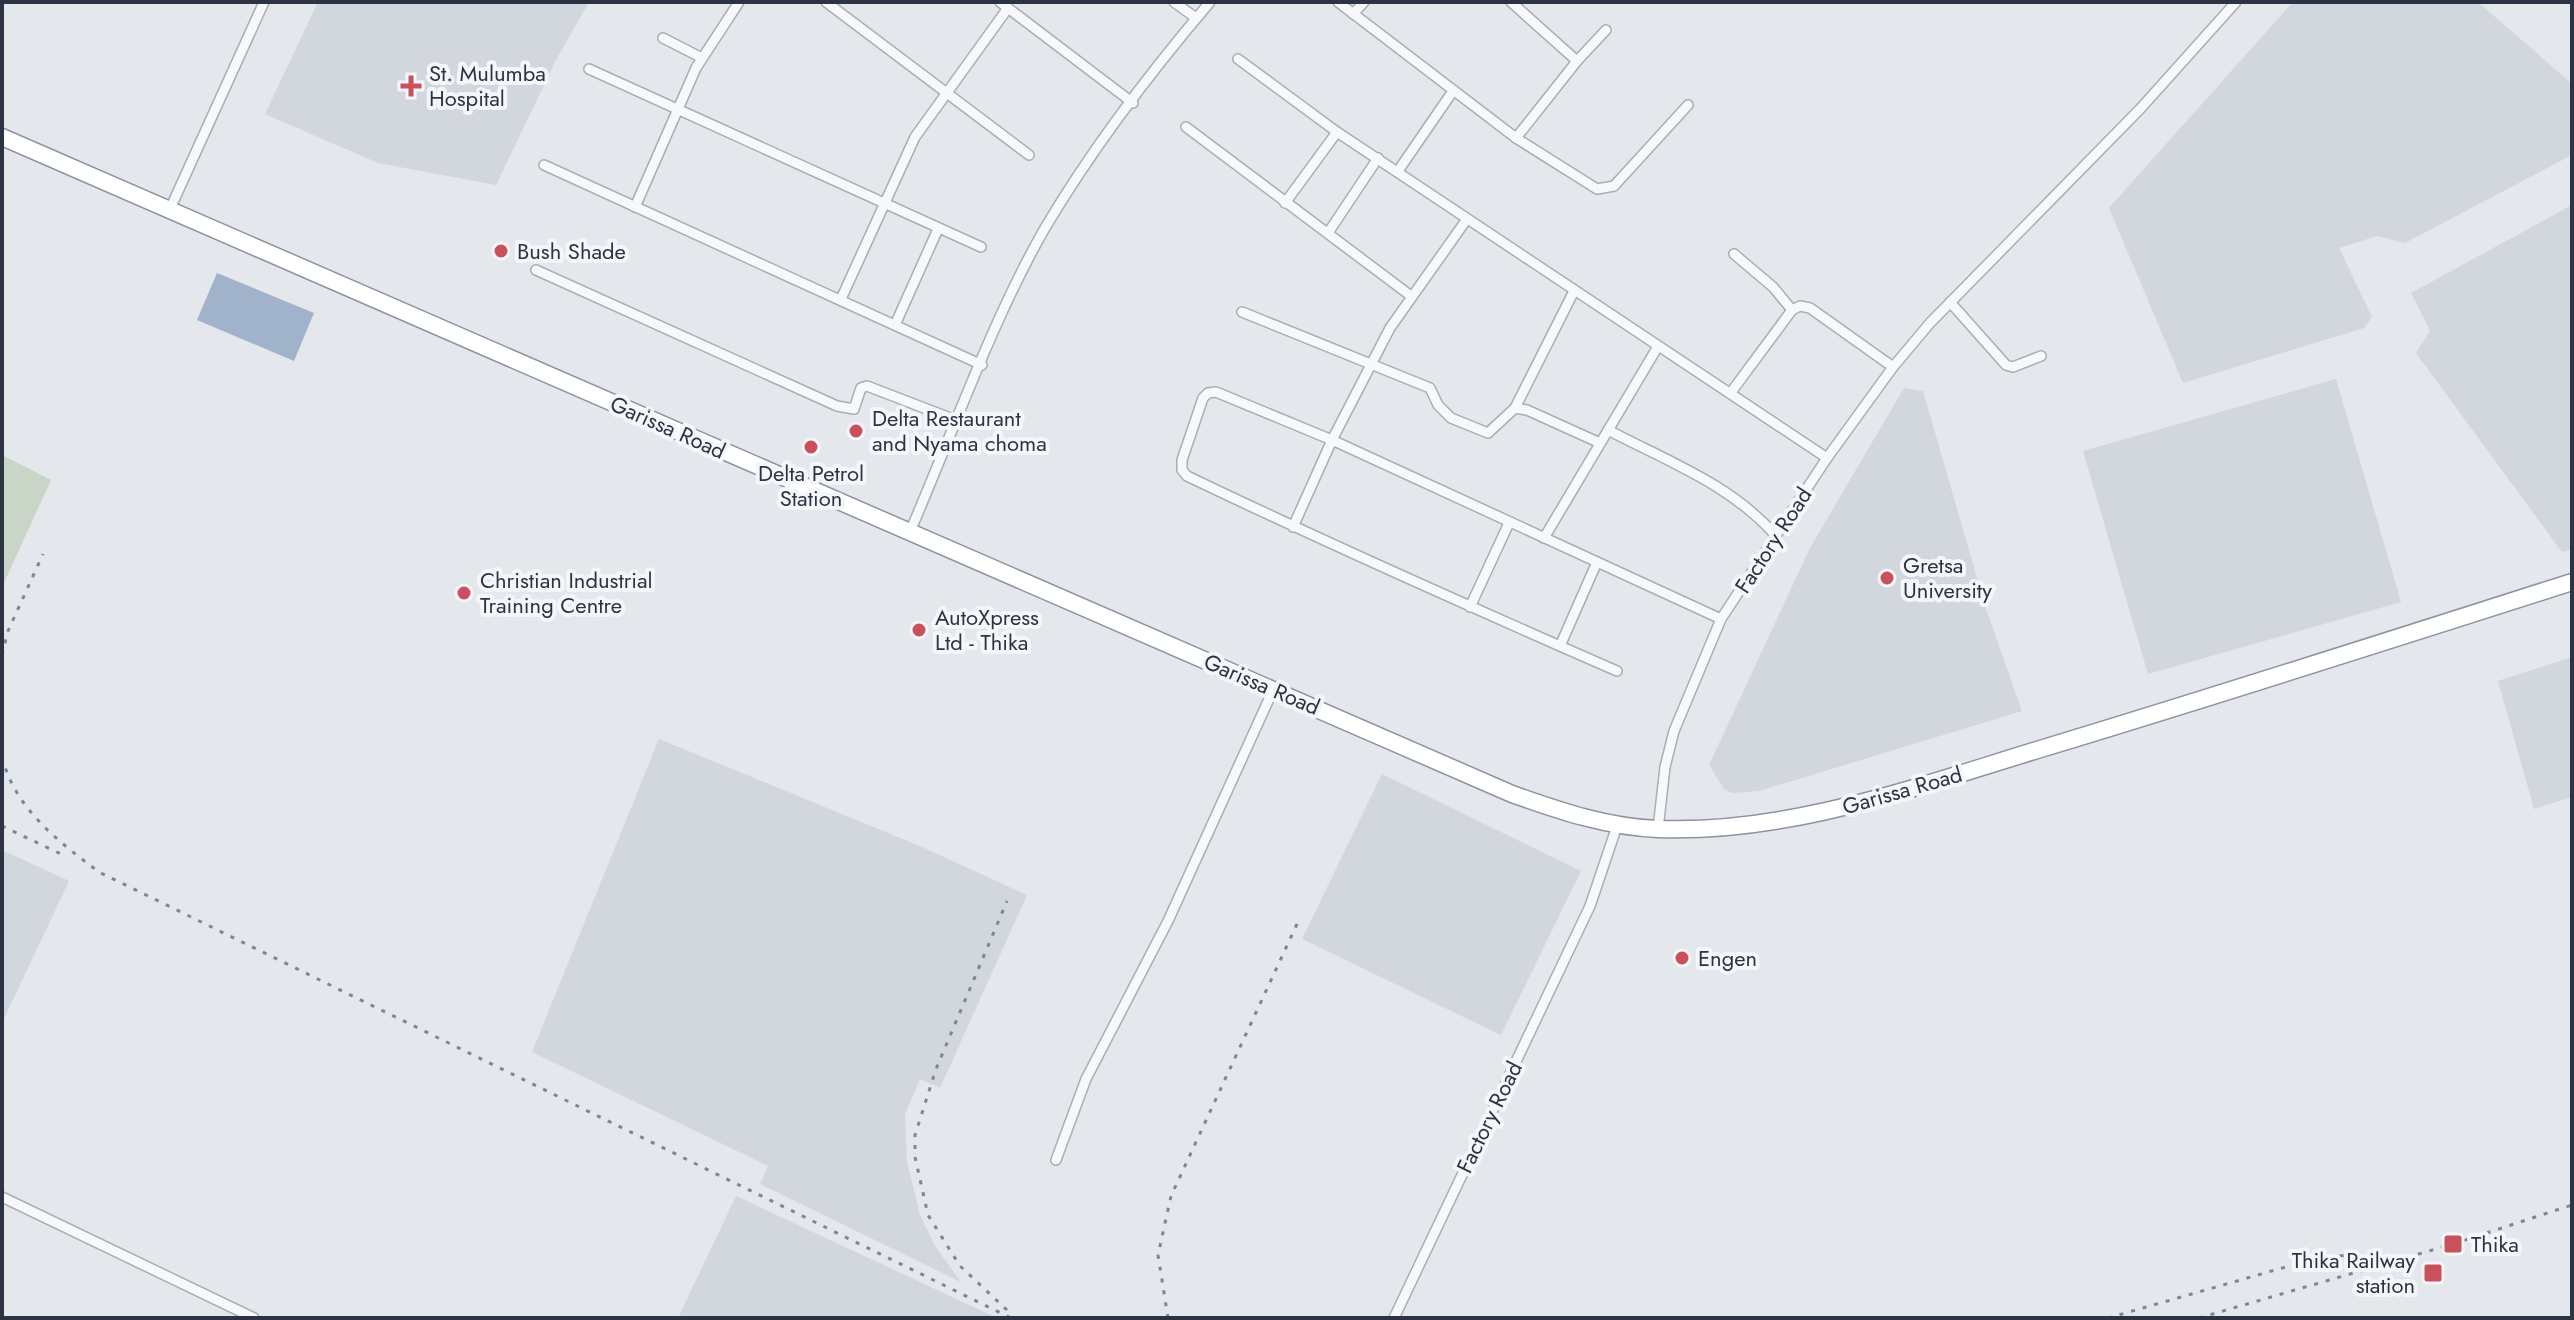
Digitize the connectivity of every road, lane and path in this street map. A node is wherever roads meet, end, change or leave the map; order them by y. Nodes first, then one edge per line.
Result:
1 (264, 2) edge
2 (739, 2) edge
3 (826, 2) edge
4 (1174, 2) edge
5 (1210, 2) edge
6 (1338, 2) edge
7 (1364, 2) edge
8 (1511, 2) edge
9 (2236, 2) edge
10 (1004, 5) edge
11 (1353, 14) junction
12 (1196, 18) junction
13 (1606, 30) dead end
14 (663, 38) dead end
15 (702, 58) junction
16 (1238, 59) dead end
17 (1577, 61) junction
18 (589, 69) dead end
19 (1453, 91) junction
20 (948, 93) junction
21 (1133, 103) junction
22 (1688, 105) dead end
23 (677, 111) junction
24 (1186, 127) dead end
25 (1337, 132) junction
26 (2, 137) edge
27 (1516, 138) junction
28 (1029, 155) dead end
29 (1378, 158) junction
30 (544, 165) dead end
31 (1398, 171) junction
32 (1285, 203) junction
33 (883, 205) junction
34 (635, 207) junction
35 (170, 209) junction
36 (1467, 219) junction
37 (938, 229) junction
38 (1328, 233) junction
39 (981, 247) dead end
40 (1734, 254) dead end
41 (536, 270) dead end
42 (1574, 291) junction
43 (1411, 296) junction
44 (841, 299) junction
45 (1950, 302) junction
46 (1792, 310) junction
47 (1242, 312) dead end
48 (895, 325) junction
49 (1657, 348) junction
50 (2041, 356) dead end
51 (982, 365) junction
52 (1369, 365) junction
53 (1893, 367) junction
54 (1732, 391) junction
55 (1515, 408) junction
56 (958, 421) junction
57 (1608, 430) junction
58 (1332, 440) junction
59 (1600, 443) junction
60 (1827, 458) junction
61 (1509, 523) junction
62 (1293, 527) junction
63 (909, 534) junction
64 (1776, 536) junction
65 (1544, 538) junction
66 (1597, 562) junction
67 (2572, 582) edge
68 (1470, 607) junction
69 (1721, 619) junction
70 (1560, 646) junction
71 (1617, 671) dead end
72 (1274, 688) junction
73 (1617, 826) junction
74 (1658, 829) junction
75 (1056, 1160) dead end
76 (2, 1197) edge
77 (254, 1318) edge
78 (1394, 1318) edge

1 - 35 street
2 - 15 street
3 - 20 street
4 - 12 street
5 - 12 street
6 - 11 street
7 - 11 street
8 - 17 street
9 - 45 street, Factory Road
10 - 20 street
10 - 21 street
11 - 19 street
12 - 21 street
13 - 17 street
14 - 15 street
15 - 23 street
16 - 25 street
17 - 27 street
18 - 23 street
19 - 27 street
19 - 31 street
20 - 28 street
20 - 33 street
21 - 51 street
22 - 27 street
23 - 33 street
23 - 34 street
24 - 32 street
25 - 29 street
25 - 32 street
26 - 35 highway, Garissa Road
29 - 31 street
29 - 38 street
30 - 34 street
31 - 36 street
32 - 38 street
33 - 37 street
33 - 44 street
34 - 44 street
35 - 63 highway, Garissa Road
36 - 42 street
36 - 43 street
37 - 39 street
37 - 48 street
38 - 43 street
40 - 46 street
41 - 56 street
42 - 49 street
42 - 55 street
43 - 52 street
44 - 48 street
45 - 50 street
45 - 53 street, Factory Road
46 - 53 street
46 - 54 street
47 - 52 street
48 - 51 street
49 - 54 street
49 - 57 street
51 - 56 street
52 - 55 street
52 - 58 street
53 - 60 street, Factory Road
54 - 60 street
55 - 59 street
56 - 63 street
57 - 59 street
57 - 64 street
58 - 61 street
58 - 62 street
58 - 62 street
59 - 65 street
60 - 64 street, Factory Road
61 - 65 street
61 - 68 street
62 - 68 street
63 - 72 highway, Garissa Road
64 - 69 street, Factory Road
65 - 66 street
66 - 69 street
66 - 70 street
67 - 74 highway, Garissa Road
68 - 70 street
69 - 74 street, Factory Road
70 - 71 street
72 - 73 highway, Garissa Road
72 - 75 street
73 - 74 highway, Garissa Road
73 - 78 street, Factory Road
76 - 77 street

